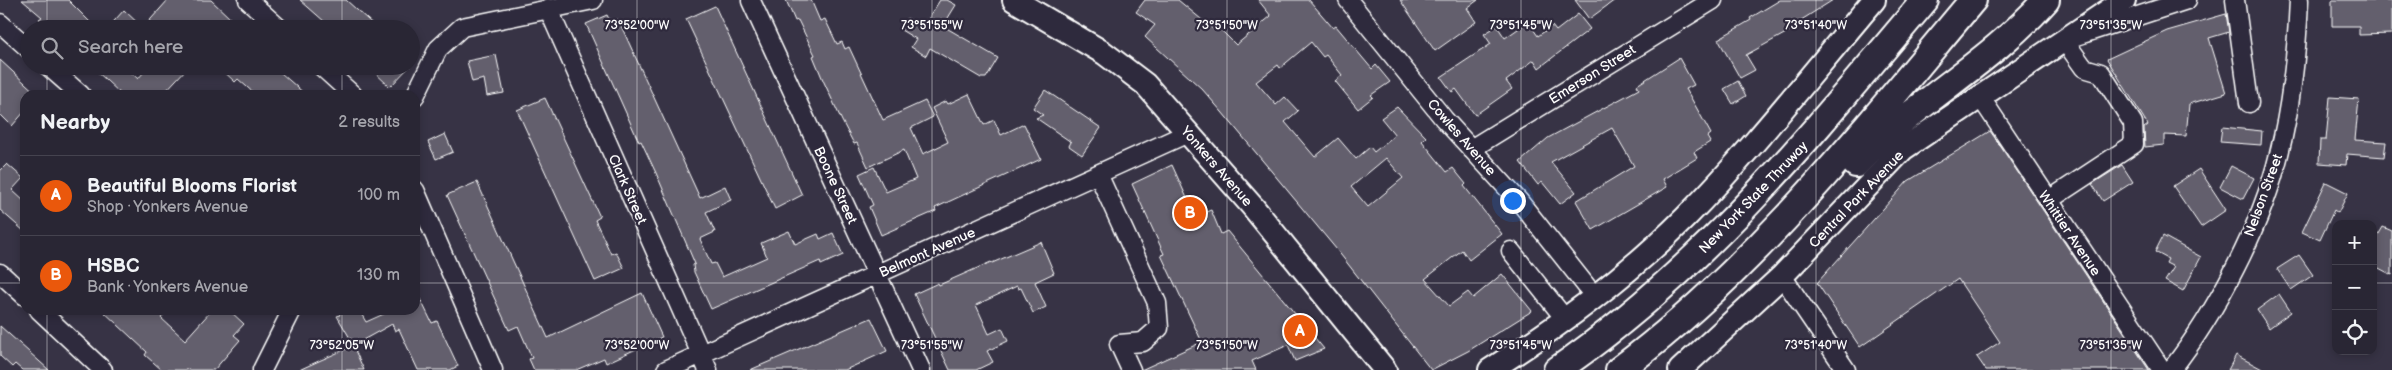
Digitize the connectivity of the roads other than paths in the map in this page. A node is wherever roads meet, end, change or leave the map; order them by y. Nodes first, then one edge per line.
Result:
1 (248, 0) edge
2 (593, 0) edge
3 (1014, 0) edge
4 (1348, 0) edge
5 (1713, 0) edge
6 (1874, 0) edge
7 (1921, 0) edge
8 (1925, 0) edge
9 (1973, 0) edge
10 (2046, 0) edge
11 (2124, 0) edge
12 (2187, 0) edge
13 (2235, 0) edge
14 (2299, 0) edge
15 (751, 1) edge
16 (1692, 5) edge
17 (548, 8) junction
18 (270, 20) edge
19 (0, 23) edge
20 (1900, 31) junction
21 (2064, 40) junction
22 (20, 41) edge
23 (58, 75) edge
24 (331, 75) edge
25 (74, 90) edge
26 (347, 90) edge
27 (418, 90) edge
28 (1980, 95) junction
29 (2249, 103) dead end
30 (1188, 133) junction
31 (1472, 149) junction
32 (1098, 174) junction
33 (2049, 200) junction
34 (420, 202) edge
35 (1792, 214) junction
36 (1510, 251) dead end
37 (0, 273) edge
38 (877, 274) junction
39 (1782, 276) junction
40 (20, 291) edge
41 (1595, 297) junction
42 (45, 315) edge
43 (290, 315) edge
44 (1566, 320) junction
45 (704, 362) edge
46 (103, 370) edge
47 (262, 370) edge
48 (493, 370) edge
49 (666, 370) edge
50 (921, 370) edge
51 (1131, 370) edge
52 (1385, 370) edge
53 (1490, 370) edge
54 (1557, 370) edge
55 (1619, 370) edge
56 (1680, 370) edge
57 (1846, 370) edge
58 (2162, 370) edge
59 (2171, 370) edge

1 - 18 street
2 - 17 street
3 - 30 main road, Yonkers Avenue
4 - 31 street, Cowles Avenue
5 - 16 street, Emerson Street
6 - 41 main road
7 - 20 highway
8 - 20 highway, New York State Thruway
9 - 35 highway
10 - 35 highway
11 - 21 main road, Central Park Avenue
12 - 21 street
13 - 29 street
14 - 59 street, Nelson Street
15 - 38 street, Boone Street
16 - 31 street, Emerson Street
17 - 27 street
17 - 45 street, Clark Street
19 - 22 street
20 - 54 highway, New York State Thruway
21 - 28 main road, Central Park Avenue
21 - 33 street
23 - 25 street
24 - 26 street
28 - 33 street, Whittier Avenue
28 - 39 main road, Central Park Avenue
30 - 32 street, Belmont Avenue
30 - 52 main road, Yonkers Avenue
31 - 41 street, Cowles Avenue
32 - 38 street, Belmont Avenue
32 - 51 street
33 - 58 street, Whittier Avenue
34 - 48 street
35 - 55 highway
36 - 44 street
37 - 40 street
38 - 45 street, Belmont Avenue
38 - 50 street, Boone Street
39 - 56 main road, Central Park Avenue
39 - 57 street
41 - 44 main road
42 - 46 street
43 - 47 street
44 - 53 main road
45 - 49 street, Belmont Avenue

